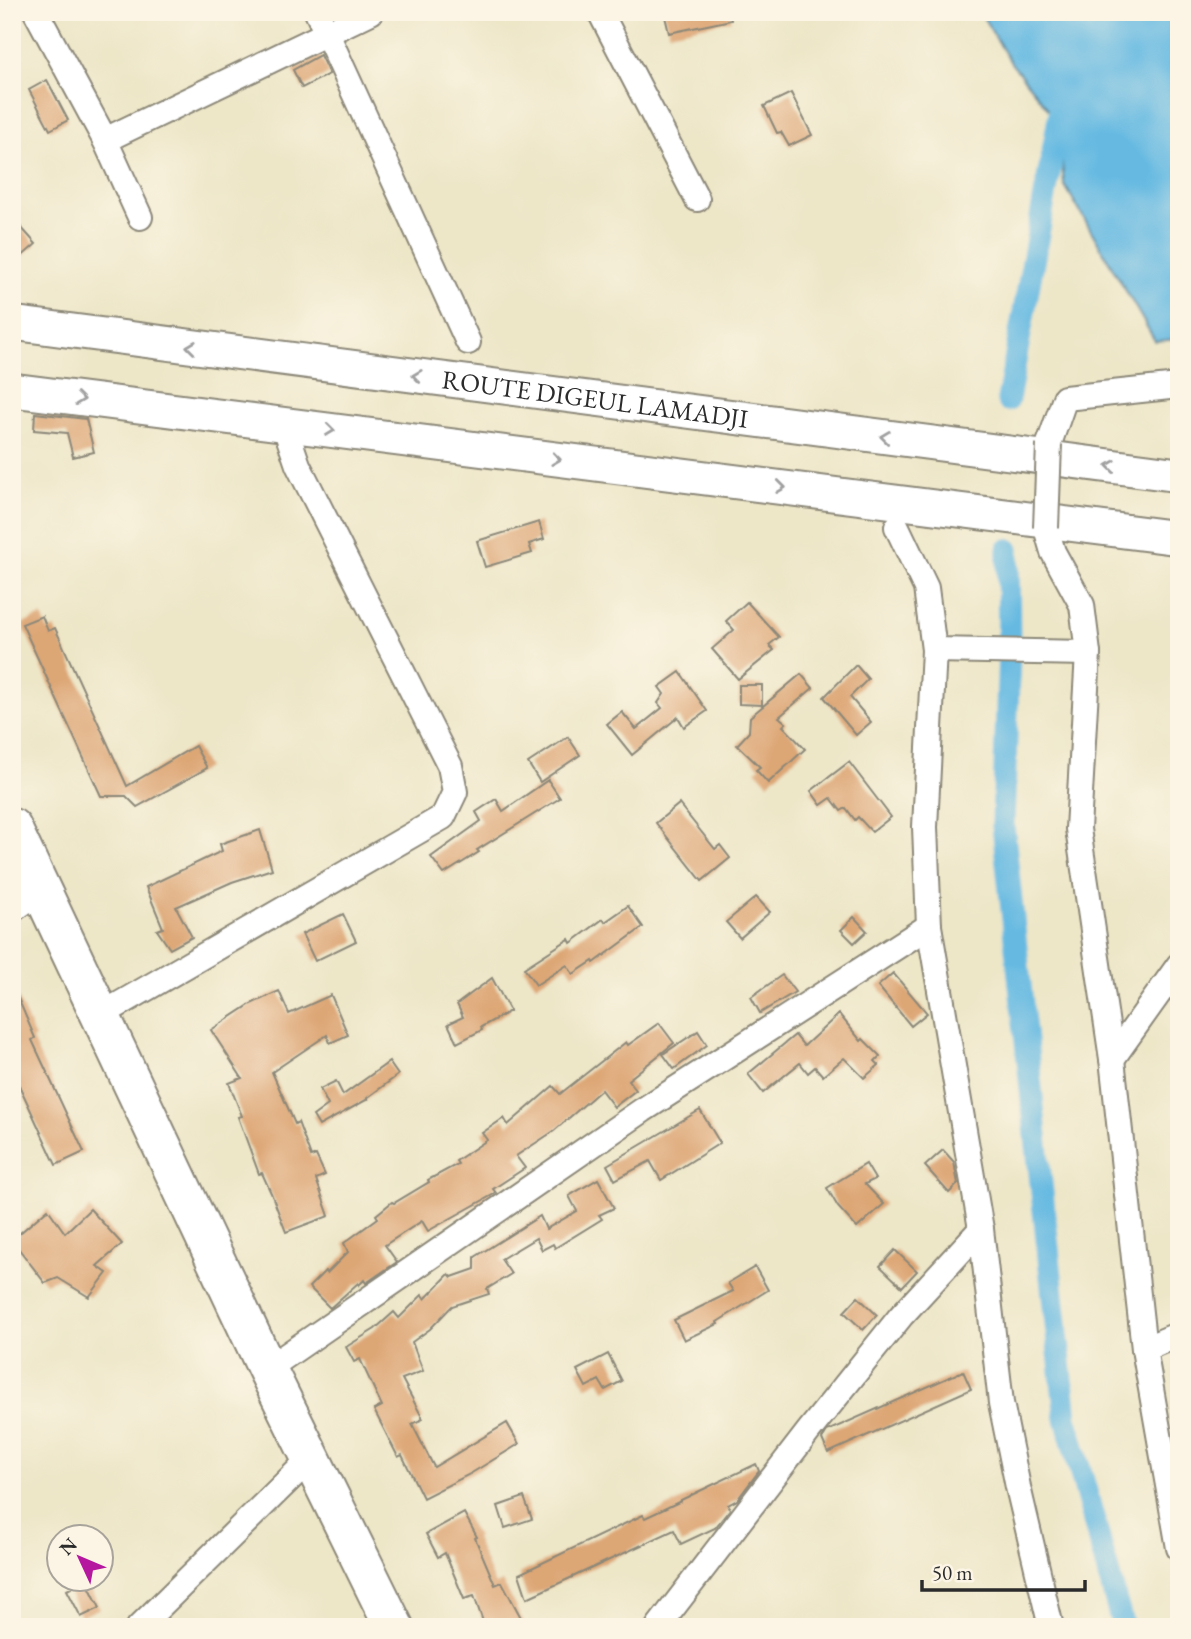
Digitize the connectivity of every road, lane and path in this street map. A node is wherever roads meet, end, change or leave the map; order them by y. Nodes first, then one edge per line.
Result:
1 (36, 12) edge
2 (371, 12) edge
3 (600, 12) edge
4 (323, 23) edge
5 (105, 140) junction
6 (698, 200) dead end
7 (140, 217) dead end
8 (12, 324) edge
9 (468, 342) dead end
10 (1179, 386) edge
11 (12, 390) edge
12 (284, 424) junction
13 (1179, 475) edge
14 (897, 527) dead end
15 (1179, 538) edge
16 (934, 650) junction
17 (1088, 653) junction
18 (12, 828) edge
19 (26, 897) edge
20 (929, 926) junction
21 (1179, 965) edge
22 (99, 1016) junction
23 (1112, 1059) junction
24 (982, 1229) junction
25 (1179, 1334) edge
26 (1144, 1349) junction
27 (267, 1369) junction
28 (311, 1458) junction
29 (1179, 1548) edge
30 (1043, 1625) edge
31 (138, 1627) edge
32 (394, 1627) edge
33 (658, 1627) edge

1 - 5 street
2 - 4 street
3 - 6 street
4 - 5 street
4 - 9 street
5 - 7 street
13 -> 8 main road, ROUTE DIGEUL LAMADJI
10 - 17 street, bridge
11 -> 12 main road
12 -> 15 main road
12 - 22 street
14 - 16 street
16 - 17 street
16 - 20 street
17 - 23 street
18 - 19 highway
19 - 22 highway
20 - 24 street
20 - 27 street
21 - 23 street
22 - 27 highway
23 - 26 street
24 - 30 street
24 - 33 street
25 - 26 street
26 - 29 street
27 - 28 highway
28 - 31 street
28 - 32 highway

